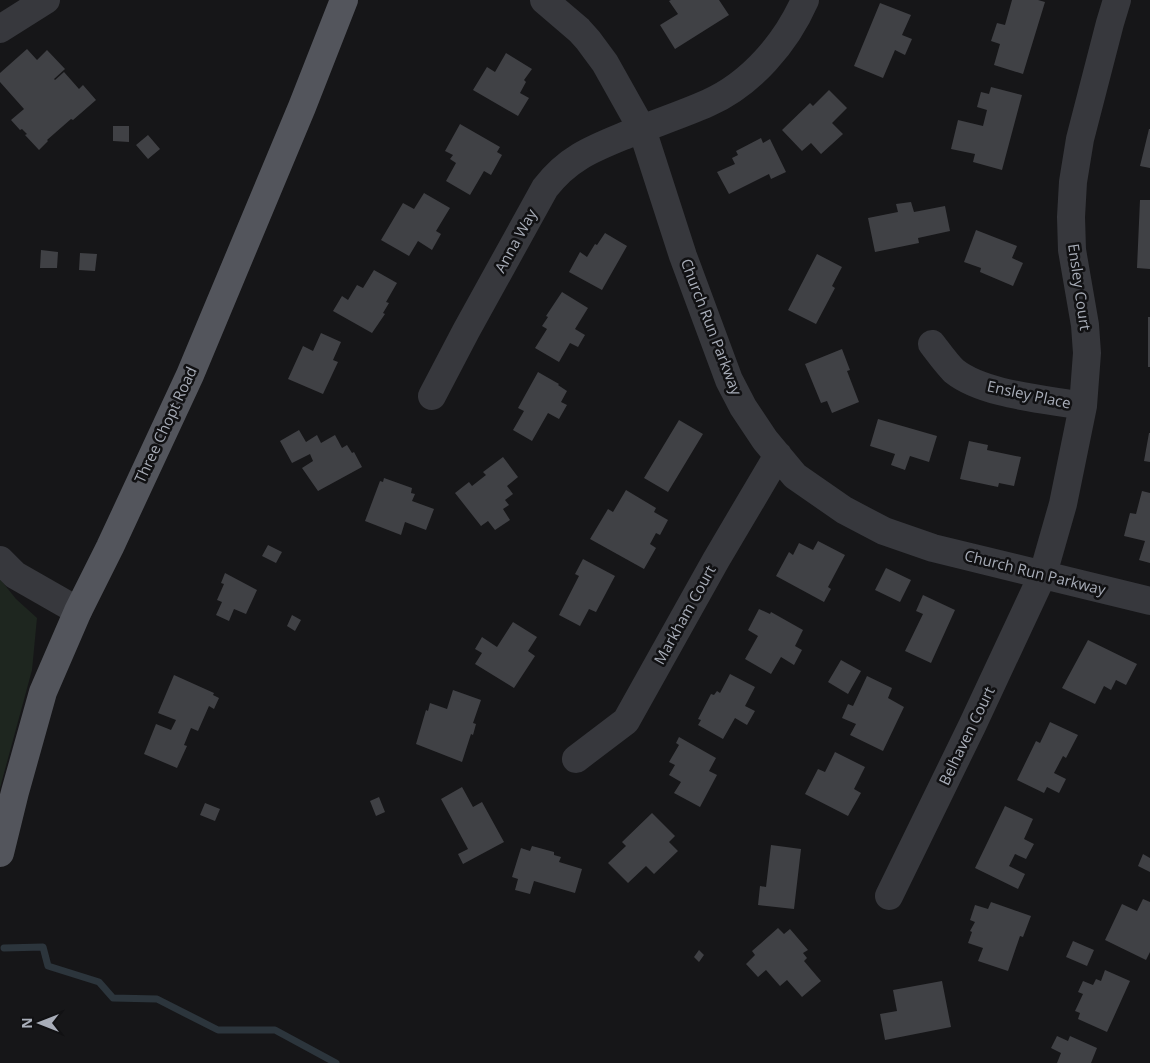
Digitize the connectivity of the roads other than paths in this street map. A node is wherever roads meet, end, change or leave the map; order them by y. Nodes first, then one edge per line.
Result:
1 (46, 0) edge
2 (344, 0) edge
3 (544, 0) edge
4 (805, 0) edge
5 (1117, 0) edge
6 (0, 30) edge
7 (642, 129) junction
8 (932, 344) dead end
9 (432, 396) dead end
10 (1083, 406) junction
11 (778, 455) junction
12 (0, 560) edge
13 (1043, 574) junction
14 (1150, 601) edge
15 (78, 611) junction
16 (576, 759) dead end
17 (0, 853) edge
18 (889, 896) dead end

1 - 6 street
2 - 15 main road, Three Chopt Road
3 - 7 street, Church Run Parkway
4 - 7 street, Anna Way
5 - 10 street, Ensley Court
7 - 9 street, Anna Way
7 - 11 street, Church Run Parkway
8 - 10 street, Ensley Place
10 - 13 street, Ensley Court
11 - 13 street, Church Run Parkway
11 - 16 street, Markham Court
12 - 15 street
13 - 14 street, Church Run Parkway
13 - 18 street, Belhaven Court
15 - 17 main road, Three Chopt Road

